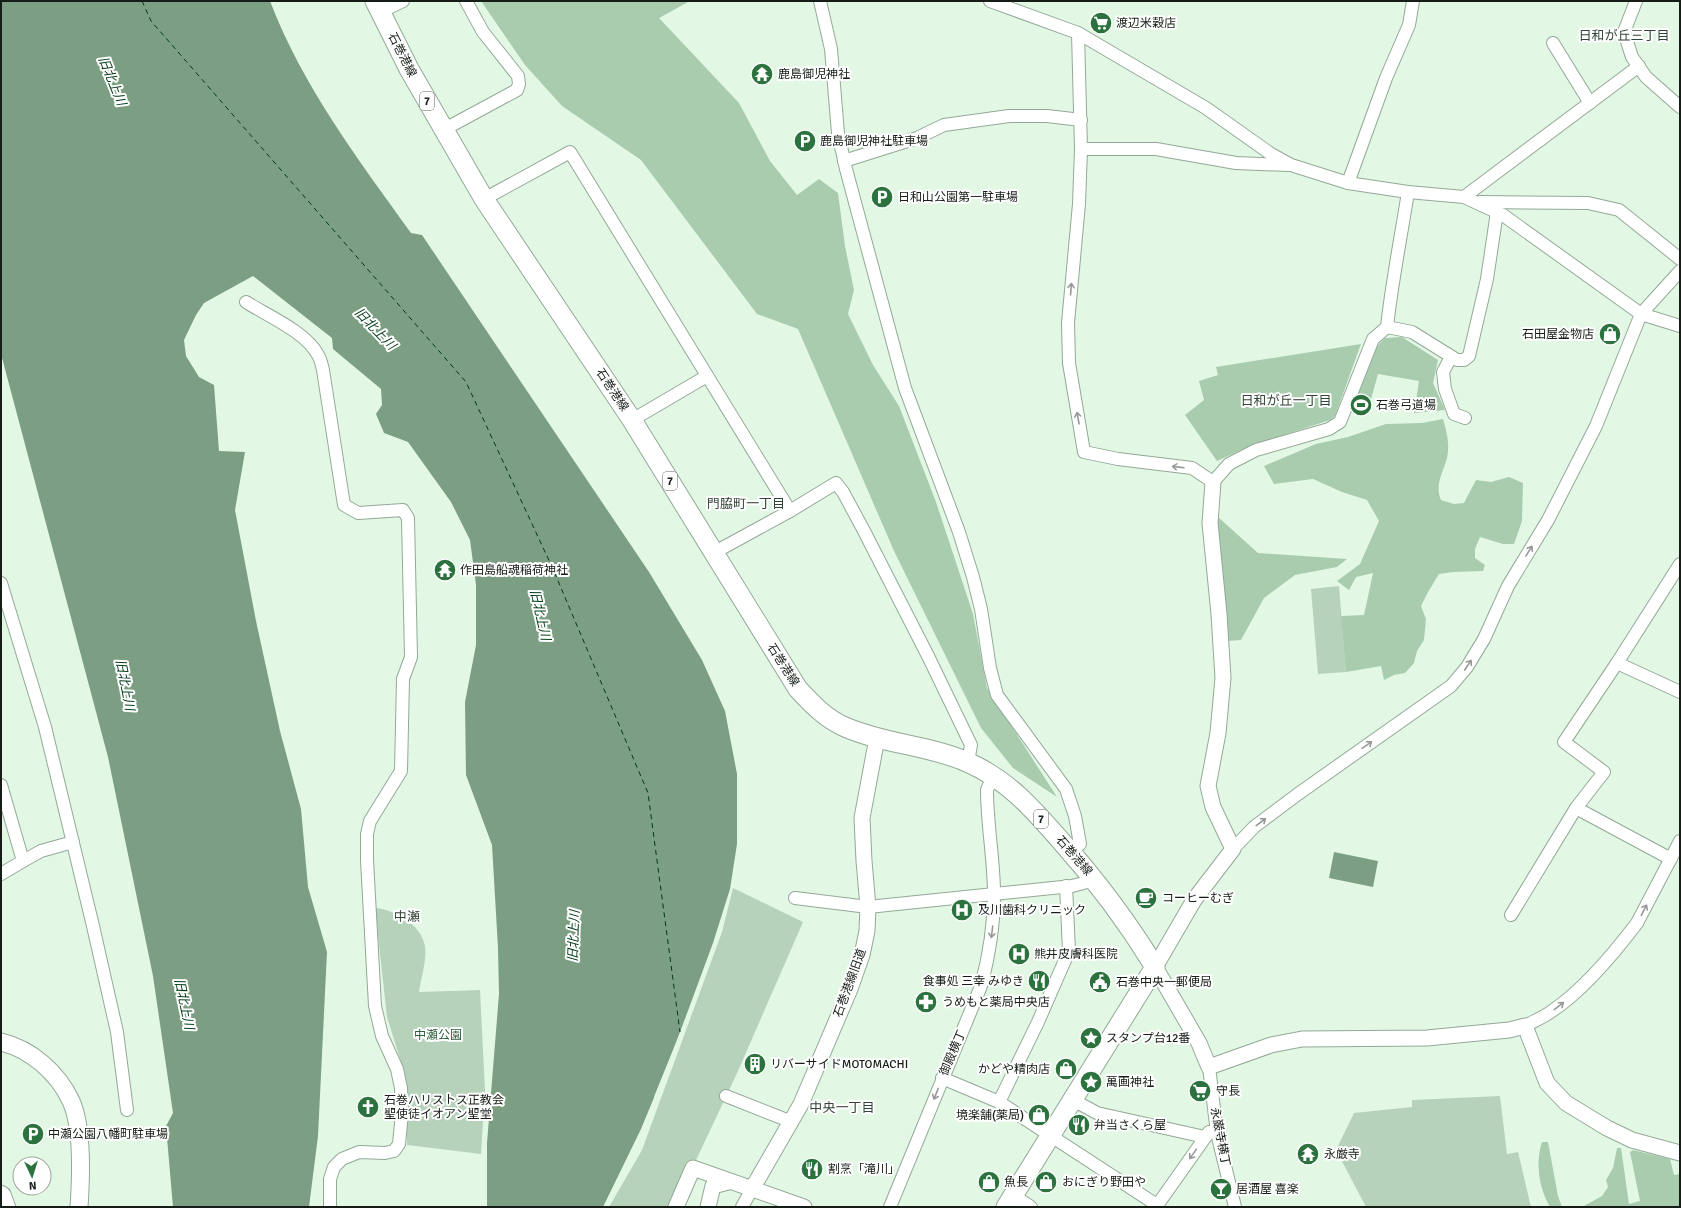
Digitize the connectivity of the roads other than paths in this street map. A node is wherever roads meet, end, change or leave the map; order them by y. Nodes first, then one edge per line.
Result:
1 (403, 1) edge
2 (466, 1) edge
3 (820, 1) edge
4 (990, 1) edge
5 (1413, 1) edge
6 (1636, 1) edge
7 (377, 7) edge
8 (1078, 33) junction
9 (1552, 43) dead end
10 (1639, 66) junction
11 (1590, 103) junction
12 (1680, 107) edge
13 (1081, 120) junction
14 (443, 130) junction
15 (1082, 149) junction
16 (844, 161) junction
17 (1291, 165) junction
18 (1348, 183) junction
19 (1408, 192) junction
20 (484, 199) junction
21 (1469, 199) junction
22 (1497, 212) junction
23 (1680, 259) edge
24 (1680, 271) edge
25 (246, 302) dead end
26 (1641, 314) junction
27 (1680, 326) edge
28 (1387, 327) junction
29 (1451, 357) junction
30 (707, 376) junction
31 (1465, 418) dead end
32 (632, 420) junction
33 (1213, 482) junction
34 (790, 511) junction
35 (715, 552) junction
36 (1680, 564) edge
37 (1, 584) edge
38 (3, 600) edge
39 (1617, 663) junction
40 (1680, 692) edge
41 (877, 738) junction
42 (968, 762) junction
43 (993, 775) junction
44 (1, 785) edge
45 (1576, 808) junction
46 (1680, 841) edge
47 (73, 842) junction
48 (1233, 849) junction
49 (1070, 851) junction
50 (1670, 859) junction
51 (23, 861) junction
52 (1, 874) edge
53 (1095, 880) junction
54 (1066, 886) junction
55 (994, 893) junction
56 (795, 898) dead end
57 (868, 907) junction
58 (1511, 915) dead end
59 (1155, 967) junction
60 (1525, 1026) junction
61 (1, 1042) edge
62 (1209, 1067) junction
63 (942, 1078) junction
64 (726, 1096) dead end
65 (1073, 1100) junction
66 (998, 1102) junction
67 (127, 1110) dead end
68 (792, 1122) junction
69 (1216, 1122) junction
70 (1051, 1135) junction
71 (1205, 1137) junction
72 (1680, 1153) edge
73 (728, 1182) junction
74 (752, 1189) junction
75 (1, 1196) edge
76 (1010, 1201) edge
77 (1157, 1206) edge
78 (5, 1207) edge
79 (80, 1207) edge
80 (330, 1207) edge
81 (676, 1207) edge
82 (708, 1207) edge
83 (742, 1207) edge
84 (804, 1207) edge
85 (890, 1207) edge
86 (1031, 1207) edge
87 (1234, 1207) edge

1 - 7 street
2 - 14 street
3 - 16 street
4 - 8 street
5 - 18 street
6 - 10 street
7 - 14 main road, 石巻港線 / 7
8 - 13 street
8 - 17 street
9 - 11 street
10 - 11 street
10 - 12 street
11 - 21 street
13 - 15 street
13 - 16 street
14 - 20 main road, 石巻港線 / 7
15 - 17 street
33 -> 15 street
16 - 49 street
17 - 18 street
18 - 19 street
19 - 21 street
19 - 28 street
20 - 30 street
20 - 32 main road, 石巻港線 / 7
21 - 22 street
21 - 23 street
22 - 26 street
22 - 29 street
24 - 26 street
25 - 80 street
26 - 27 street
48 -> 26 street
28 - 29 street
28 - 33 street
29 - 31 street
30 - 32 street
30 - 34 street
32 - 35 main road, 石巻港線 / 7
33 - 48 street
34 - 35 street
34 - 42 street
35 - 41 main road, 石巻港線 / 7
36 - 39 street
37 - 38 street
38 - 47 street
39 - 40 street
39 - 45 street
41 - 42 main road, 石巻港線 / 7
41 - 57 street, 石巻港線旧道
42 - 43 main road, 石巻港線 / 7
43 - 49 main road, 石巻港線 / 7
43 - 55 street, 御殿横丁
44 - 51 street
45 - 50 street
45 - 58 street
46 - 50 street
47 - 51 street
47 - 67 street
48 - 59 street
49 - 53 main road, 石巻港線 / 7
60 -> 50 street
51 - 52 street
53 - 54 street
53 - 59 main road, 石巻港線 / 7
54 - 55 street
54 - 66 street
55 - 57 street
55 -> 63 street, 御殿横丁
56 - 57 street
57 - 68 street, 石巻港線旧道
59 - 62 street
59 - 65 main road
60 - 62 street
60 - 72 street
61 - 79 main road
62 - 69 street, 永巌寺横丁
63 - 66 street
63 -> 85 street, 御殿横丁
64 - 68 street
65 - 70 main road
65 - 71 street
66 - 70 street
68 - 74 street, 石巻港線旧道
69 - 71 street
69 - 87 street, 永巌寺横丁
70 - 76 main road
70 - 77 street
71 -> 77 street
73 - 74 street
73 - 81 street
73 - 82 street
74 - 83 street, 石巻港線旧道
74 - 84 street
75 - 78 highway
76 - 86 street

